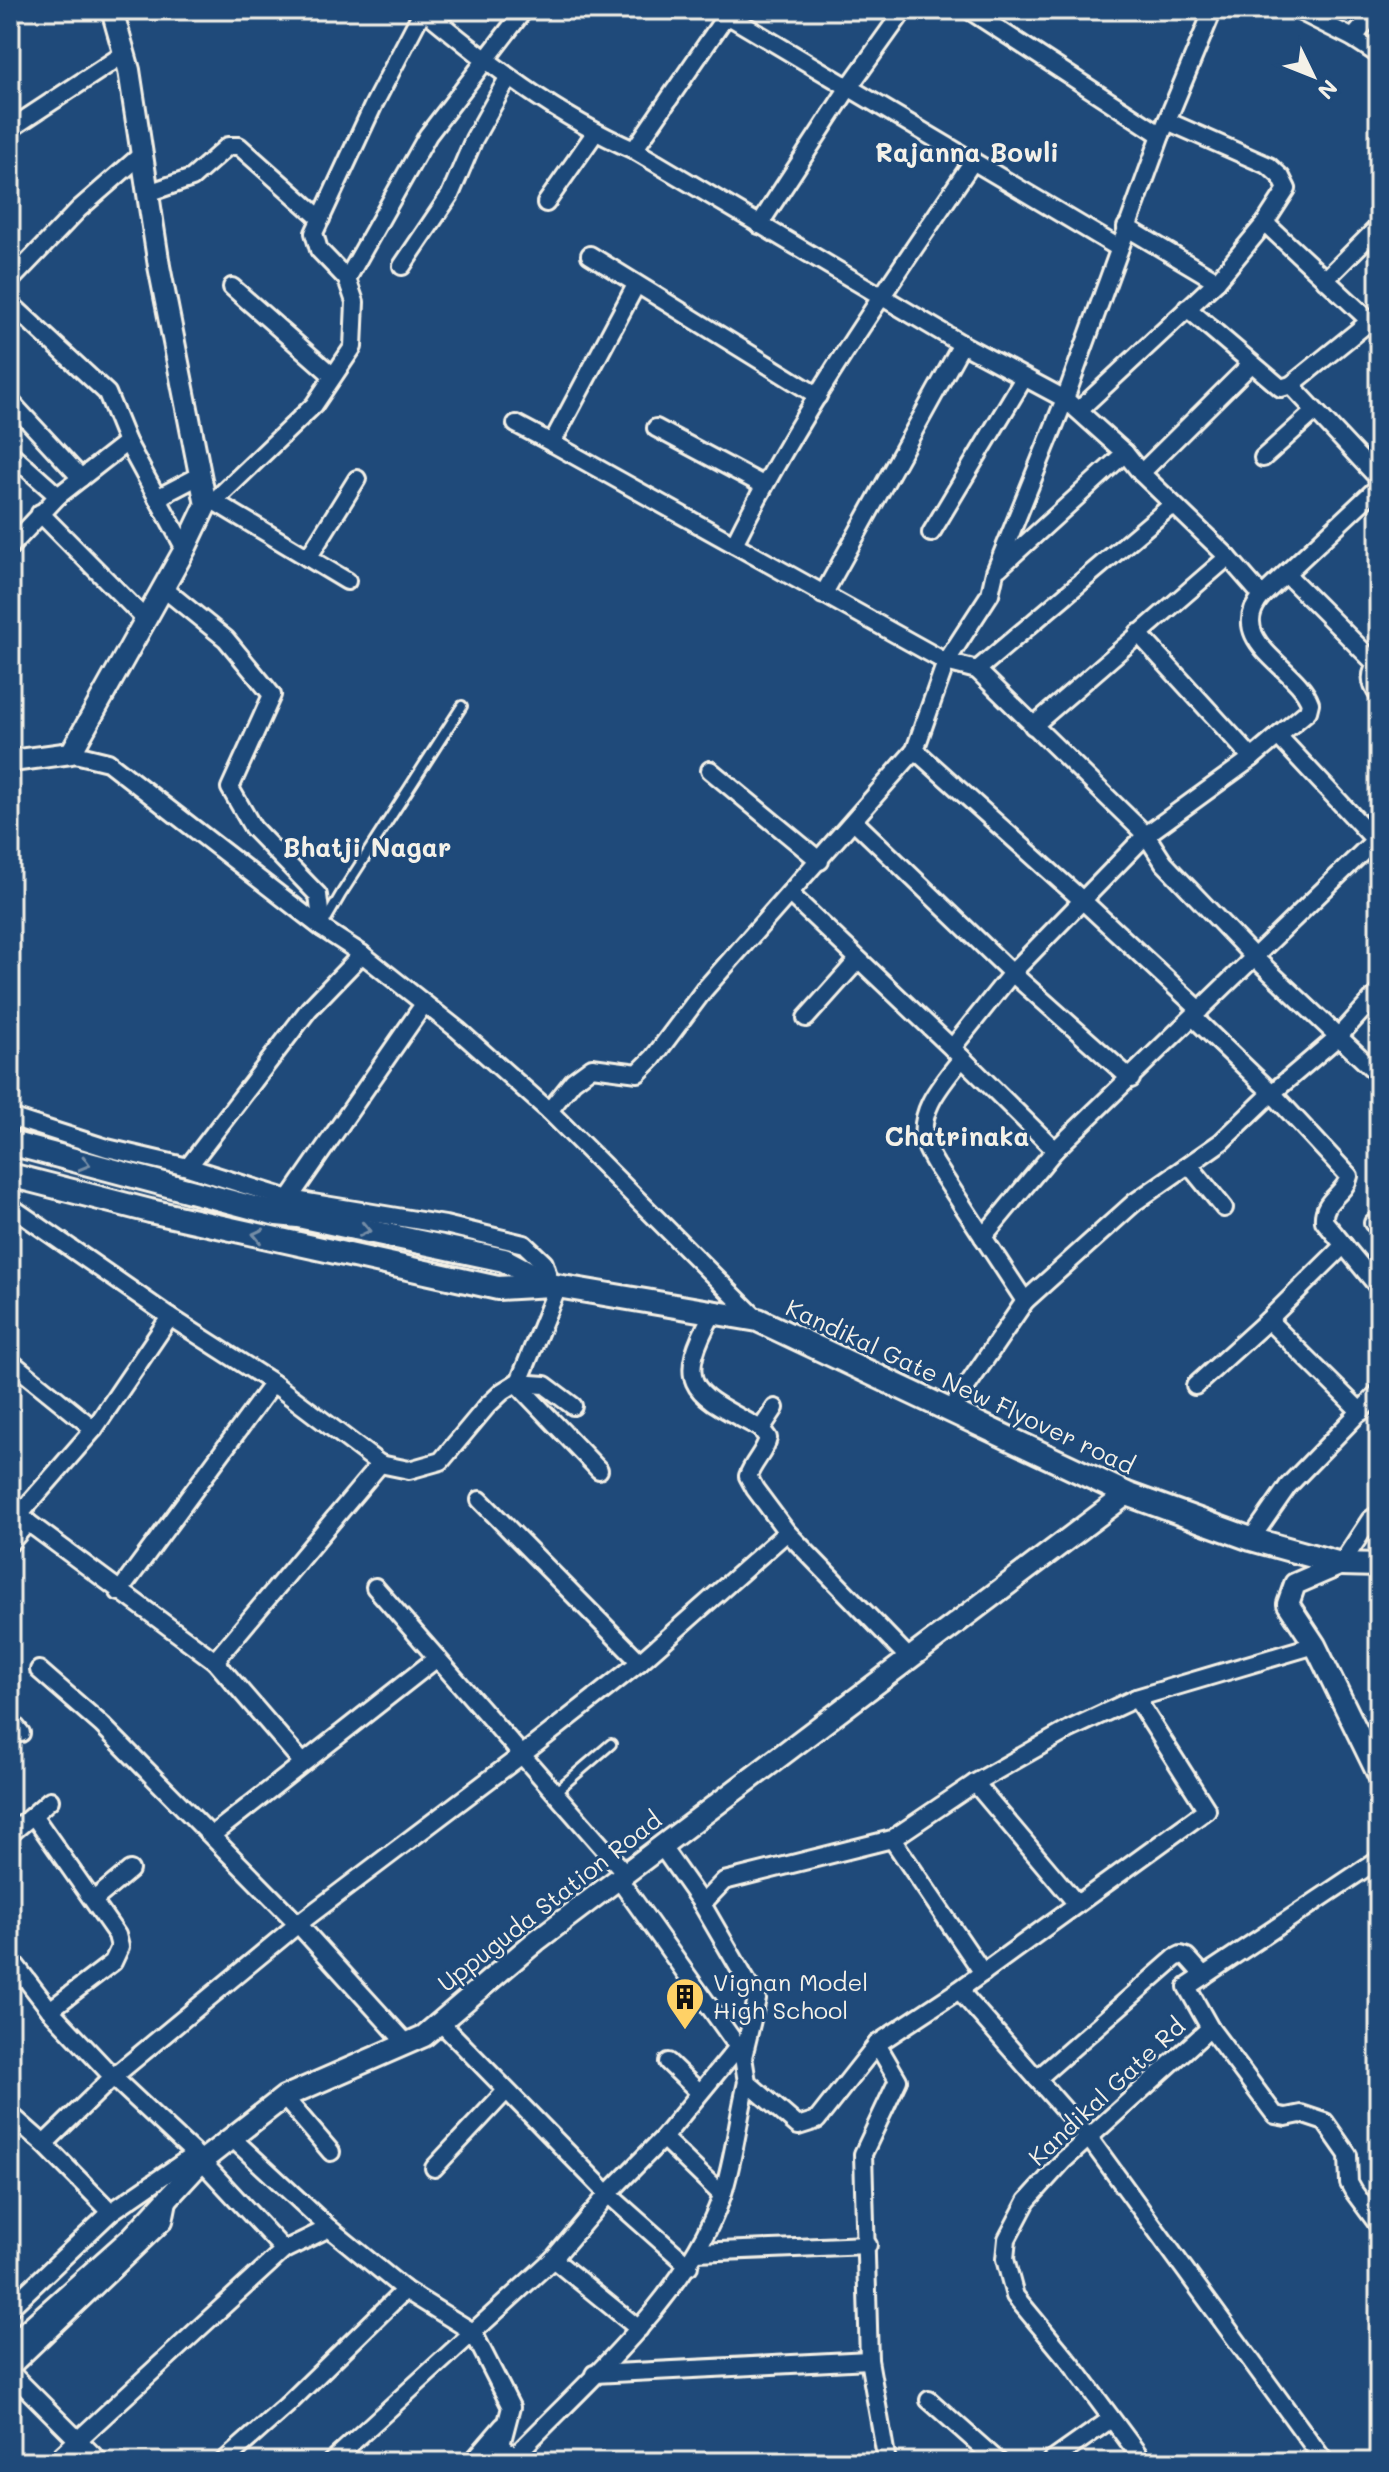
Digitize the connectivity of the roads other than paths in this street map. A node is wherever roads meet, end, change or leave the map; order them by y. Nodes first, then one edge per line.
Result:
1 (112, 10) edge
2 (424, 10) edge
3 (524, 10) edge
4 (904, 10) edge
5 (969, 10) edge
6 (1213, 10) edge
7 (1297, 10) edge
8 (1377, 10) edge
9 (729, 12) edge
10 (1353, 38) junction
11 (124, 54) junction
12 (1379, 55) edge
13 (485, 61) junction
14 (508, 78) junction
15 (849, 87) junction
16 (1164, 128) junction
17 (10, 129) edge
18 (595, 133) junction
19 (634, 150) junction
20 (141, 155) junction
21 (973, 161) junction
22 (148, 193) junction
23 (546, 203) dead end
24 (321, 219) junction
25 (1265, 223) junction
26 (759, 225) junction
27 (1379, 226) edge
28 (1126, 227) junction
29 (1119, 248) junction
30 (590, 255) dead end
31 (402, 266) dead end
32 (347, 279) junction
33 (1325, 280) junction
34 (10, 281) edge
35 (1217, 281) junction
36 (636, 285) junction
37 (232, 287) dead end
38 (883, 295) junction
39 (1187, 308) junction
40 (13, 311) edge
41 (1374, 323) edge
42 (962, 344) junction
43 (1251, 364) junction
44 (333, 376) junction
45 (1024, 378) junction
46 (1291, 385) junction
47 (818, 396) junction
48 (1065, 399) junction
49 (10, 401) edge
50 (1079, 410) junction
51 (1315, 411) junction
52 (516, 424) dead end
53 (656, 428) dead end
54 (127, 442) junction
55 (552, 443) junction
56 (10, 453) edge
57 (1125, 453) junction
58 (1263, 458) dead end
59 (1141, 473) junction
60 (81, 478) junction
61 (357, 479) dead end
62 (1379, 479) edge
63 (763, 485) junction
64 (1379, 486) edge
65 (206, 491) junction
66 (58, 496) junction
67 (157, 498) junction
68 (1172, 505) junction
69 (40, 513) junction
70 (931, 533) dead end
71 (734, 544) junction
72 (10, 547) edge
73 (185, 549) junction
74 (1228, 557) junction
75 (308, 558) junction
76 (995, 572) junction
77 (1286, 574) junction
78 (347, 581) dead end
79 (163, 588) junction
80 (823, 595) junction
81 (1262, 596) junction
82 (146, 620) junction
83 (1138, 633) junction
84 (946, 662) junction
85 (1378, 663) edge
86 (977, 670) junction
87 (1379, 696) edge
88 (462, 706) dead end
89 (1033, 726) junction
90 (1278, 736) junction
91 (915, 750) junction
92 (71, 753) junction
93 (1252, 758) junction
94 (11, 761) edge
95 (710, 770) dead end
96 (854, 821) junction
97 (1146, 835) junction
98 (1377, 843) edge
99 (820, 861) junction
100 (790, 894) junction
101 (1082, 900) junction
102 (322, 928) junction
103 (362, 954) junction
104 (1254, 957) junction
105 (858, 960) junction
106 (1012, 973) junction
107 (1379, 992) edge
108 (424, 1004) junction
109 (1197, 1014) junction
110 (806, 1018) dead end
111 (1339, 1036) junction
112 (957, 1053) junction
113 (1379, 1075) edge
114 (1131, 1079) junction
115 (1272, 1093) junction
116 (549, 1111) junction
117 (10, 1117) edge
118 (10, 1143) edge
119 (1055, 1150) junction
120 (1189, 1165) junction
121 (188, 1167) junction
122 (10, 1175) edge
123 (289, 1199) junction
124 (10, 1206) edge
125 (1224, 1208) dead end
126 (983, 1237) junction
127 (1344, 1245) junction
128 (554, 1285) junction
129 (1379, 1288) edge
130 (1025, 1301) junction
131 (713, 1313) junction
132 (170, 1317) junction
133 (758, 1320) junction
134 (1268, 1320) junction
135 (10, 1361) edge
136 (273, 1383) junction
137 (518, 1383) junction
138 (1195, 1386) dead end
139 (1379, 1392) edge
140 (573, 1406) dead end
141 (775, 1408) dead end
142 (950, 1411) junction
143 (1361, 1412) junction
144 (94, 1429) junction
145 (761, 1429) junction
146 (380, 1464) junction
147 (599, 1470) dead end
148 (1127, 1494) junction
149 (480, 1500) dead end
150 (1379, 1514) edge
151 (19, 1515) edge
152 (787, 1532) junction
153 (1251, 1539) junction
154 (10, 1543) edge
155 (1341, 1564) junction
156 (1379, 1565) edge
157 (375, 1587) dead end
158 (119, 1592) junction
159 (1315, 1645) junction
160 (908, 1657) junction
161 (437, 1658) junction
162 (215, 1661) junction
163 (640, 1662) junction
164 (39, 1670) dead end
165 (1136, 1698) junction
166 (611, 1744) dead end
167 (523, 1754) junction
168 (302, 1762) junction
169 (1379, 1776) edge
170 (975, 1783) junction
171 (555, 1792) junction
172 (50, 1800) dead end
173 (33, 1815) junction
174 (10, 1834) edge
175 (212, 1835) junction
176 (892, 1839) junction
177 (662, 1847) junction
178 (1379, 1859) edge
179 (130, 1870) dead end
180 (622, 1876) junction
181 (94, 1900) junction
182 (702, 1904) junction
183 (1077, 1904) junction
184 (298, 1924) junction
185 (10, 1958) edge
186 (983, 1973) junction
187 (1204, 1976) junction
188 (959, 1990) junction
189 (50, 2010) junction
190 (441, 2023) junction
191 (1210, 2028) junction
192 (406, 2043) junction
193 (877, 2044) junction
194 (740, 2052) junction
195 (668, 2062) dead end
196 (113, 2077) junction
197 (1037, 2079) junction
198 (747, 2082) junction
199 (506, 2091) junction
200 (699, 2092) junction
201 (284, 2097) junction
202 (10, 2114) edge
203 (232, 2138) junction
204 (663, 2138) junction
205 (1089, 2138) junction
206 (44, 2144) junction
207 (331, 2152) dead end
208 (198, 2157) junction
209 (434, 2168) dead end
210 (608, 2194) junction
211 (722, 2195) junction
212 (169, 2196) junction
213 (111, 2212) junction
214 (1379, 2226) edge
215 (329, 2228) junction
216 (868, 2245) junction
217 (284, 2250) junction
218 (553, 2259) junction
219 (692, 2259) junction
220 (405, 2290) junction
221 (10, 2308) edge
222 (639, 2329) junction
223 (473, 2332) junction
224 (10, 2346) edge
225 (869, 2360) junction
226 (10, 2370) edge
227 (594, 2374) junction
228 (929, 2400) dead end
229 (509, 2419) junction
230 (1111, 2419) junction
231 (80, 2439) junction
232 (517, 2460) edge
233 (54, 2462) edge
234 (100, 2462) edge
235 (223, 2462) edge
236 (331, 2462) edge
237 (472, 2462) edge
238 (887, 2462) edge
239 (999, 2462) edge
240 (1050, 2462) edge
241 (1144, 2462) edge
242 (1325, 2462) edge

1 - 11 street
2 - 13 street
2 - 24 street
3 - 13 street
4 - 15 street
5 - 16 street
6 - 16 street
7 - 10 street
8 - 10 street
9 - 15 street
9 - 19 street
10 - 12 street
11 - 17 street
11 - 20 street
13 - 14 street
13 - 32 street
14 - 18 street
14 - 31 street
15 - 21 street
15 - 26 street
16 - 25 street
16 - 28 street
18 - 19 street
18 - 23 street
19 - 26 street
20 - 22 street
20 - 34 street
21 - 29 street
21 - 38 street
22 - 24 street
22 - 65 street
24 - 32 street
25 - 33 street
25 - 35 street
26 - 38 street
27 - 33 street
28 - 29 street
28 - 35 street
29 - 48 street
30 - 36 street
32 - 44 street
33 - 41 street
35 - 39 street
36 - 47 street
36 - 55 street
37 - 44 street
38 - 42 street
38 - 47 street
39 - 43 street
39 - 50 street
40 - 54 street
41 - 46 street
42 - 45 street
42 - 80 street
43 - 46 street
43 - 59 street
44 - 65 street
45 - 48 street
45 - 70 street
46 - 51 street
47 - 63 street
48 - 50 street
48 - 76 street
49 - 60 street
50 - 57 street
51 - 58 street
51 - 62 street
52 - 55 street
53 - 63 street
54 - 60 street
54 - 67 street
55 - 71 street
56 - 66 street
57 - 59 street
57 - 76 street
59 - 68 street
60 - 66 street
61 - 75 street
63 - 71 street
64 - 77 street
65 - 67 street
65 - 73 street
65 - 75 street
66 - 69 street
67 - 73 street
68 - 74 street
68 - 86 street
69 - 72 street
69 - 82 street
71 - 80 street
73 - 79 street
74 - 81 street
74 - 83 street
75 - 78 street
76 - 84 street
77 - 81 street
77 - 85 street
79 - 82 street
79 - 102 street
80 - 84 street
81 - 90 street
82 - 92 street
83 - 89 street
83 - 93 street
84 - 86 street
84 - 91 street
85 - 87 street
86 - 89 street
88 - 102 lane
89 - 97 street
90 - 93 street
90 - 98 street
91 - 96 street
91 - 101 street
92 - 94 street
92 - 102 street
93 - 97 street
95 - 99 street
96 - 99 street
96 - 106 street
97 - 101 street
97 - 104 street
98 - 104 street
99 - 100 street
100 - 105 street
100 - 116 street
101 - 106 street
101 - 109 street
102 - 103 street
103 - 108 street
103 - 121 street
104 - 109 street
104 - 111 street
105 - 110 street
105 - 112 street
106 - 112 street
106 - 114 street
107 - 111 street
108 - 116 street
108 - 123 street
109 - 114 street
109 - 115 street
111 - 113 street
111 - 115 street
112 - 119 street
112 - 126 street
114 - 119 street
115 - 120 street
115 - 127 street
116 - 133 street
117 - 121 street
118 -> 128 main road
119 - 126 street
120 - 125 street
120 - 130 street
121 - 123 street
128 -> 122 main road
123 - 128 street
124 - 132 street
126 - 130 street
127 - 129 street
127 - 134 street
128 - 131 main road, Kandikal Gate New Flyover road
128 - 137 street
130 - 142 street
131 - 133 main road, Kandikal Gate New Flyover road
131 - 145 street
132 - 136 street
132 - 144 street
133 - 142 main road, Kandikal Gate New Flyover road
134 - 138 street
134 - 143 street
135 - 144 street
136 - 146 street
136 - 158 street
137 - 140 street
137 - 146 street
137 - 147 street
139 - 143 street
141 - 145 street
142 - 148 main road, Kandikal Gate New Flyover road
143 - 153 street
144 - 151 street
145 - 152 street
146 - 162 street
148 - 153 main road, Kandikal Gate New Flyover road
148 - 160 street, Uppuguda Station Road
149 - 163 street
150 - 155 street
151 - 154 street
151 - 158 street
152 - 160 street
152 - 163 street
153 - 155 main road, Kandikal Gate New Flyover road
155 - 156 main road, Kandikal Gate New Flyover road
155 - 159 street
157 - 161 street
158 - 162 street
159 - 165 street
159 - 169 street
160 - 177 street, Uppuguda Station Road
161 - 167 street
161 - 168 street
162 - 168 street
163 - 167 street
164 - 175 street
165 - 170 street
165 - 183 street
166 - 171 lane
167 - 171 street
167 - 184 street
168 - 175 street
170 - 176 street
170 - 183 street
171 - 180 street
172 - 173 street
173 - 174 street
173 - 181 street
175 - 184 street
176 - 182 street
176 - 186 street
177 - 180 street, Uppuguda Station Road
177 - 182 street
178 - 187 street
179 - 181 street
180 - 190 street, Uppuguda Station Road
180 - 194 street
181 - 189 street
182 - 194 street
183 - 186 street
184 - 192 street
184 - 196 street
185 - 189 street
186 - 188 street
187 - 191 street, Kandikal Gate Rd
187 - 197 street
188 - 193 street
188 - 197 street
189 - 196 street
190 - 192 street, Uppuguda Station Road
190 - 199 street
191 - 205 street, Kandikal Gate Rd
191 - 214 street
192 - 201 street, Uppuguda Station Road
193 - 198 street
193 - 216 street
194 - 198 street
194 - 200 street
195 - 200 street
196 - 206 street
196 - 208 street
197 - 205 street
198 - 211 street
199 - 209 street
199 - 210 street
200 - 204 street
201 - 203 street, Uppuguda Station Road
201 - 207 street
202 - 206 street
203 - 208 street, Uppuguda Station Road
203 - 215 street
204 - 210 street
204 - 211 street
205 - 230 street, Kandikal Gate Rd
205 - 242 street
206 - 213 street
208 - 212 street, Uppuguda Station Road
208 - 213 street
208 - 217 street
210 - 218 street
210 - 219 street
211 - 219 street
212 - 224 street, Uppuguda Station Road
212 - 226 street
213 - 221 street
215 - 217 street
215 - 220 street
216 - 219 street
216 - 225 street
217 - 231 street
218 - 222 street
218 - 223 street
219 - 222 street
220 - 223 street
220 - 235 street
222 - 227 street
223 - 229 street
223 - 236 street
225 - 227 street
225 - 238 street
226 - 231 street
227 - 232 street
228 - 239 street
229 - 232 street
229 - 237 street
230 - 240 street
230 - 241 street, Kandikal Gate Rd
231 - 233 street
231 - 234 street

